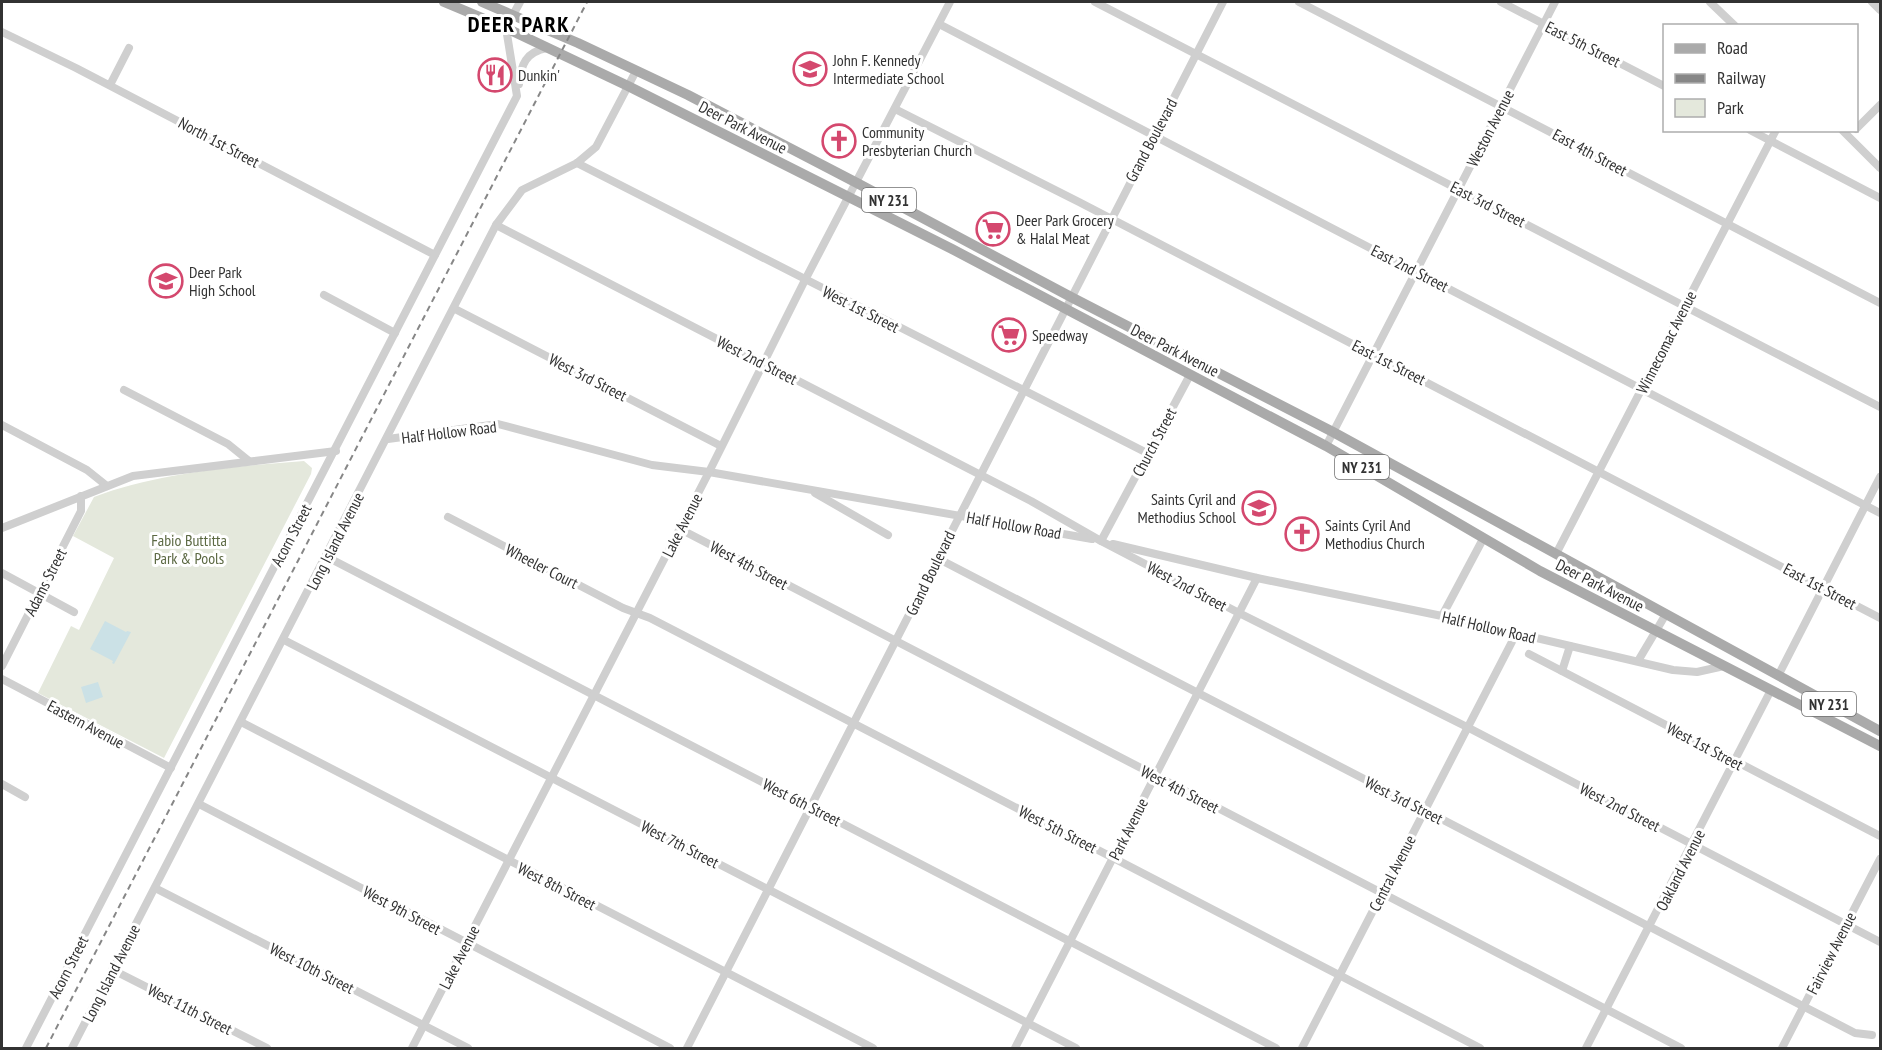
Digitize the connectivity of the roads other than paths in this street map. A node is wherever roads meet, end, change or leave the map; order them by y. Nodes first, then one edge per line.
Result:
1 (444, 2) edge
2 (482, 2) edge
3 (520, 2) edge
4 (950, 2) edge
5 (1095, 2) edge
6 (1223, 2) edge
7 (1299, 2) edge
8 (1501, 2) edge
9 (1555, 2) edge
10 (1711, 2) edge
11 (1872, 2) edge
12 (1881, 10) edge
13 (513, 15) junction
14 (1543, 23) junction
15 (939, 24) junction
16 (1732, 24) edge
17 (506, 28) junction
18 (2, 32) edge
19 (129, 48) dead end
20 (547, 48) junction
21 (1196, 54) junction
22 (636, 71) junction
23 (110, 85) junction
24 (1663, 85) edge
25 (628, 86) junction
26 (517, 96) junction
27 (1881, 105) edge
28 (1501, 106) junction
29 (895, 110) junction
30 (1858, 126) edge
31 (1754, 132) edge
32 (1775, 132) edge
33 (1851, 132) edge
34 (1154, 135) junction
35 (1771, 141) junction
36 (577, 163) junction
37 (1881, 168) edge
38 (856, 183) junction
39 (1460, 189) junction
40 (849, 197) junction
41 (1881, 198) edge
42 (1111, 218) junction
43 (1727, 224) junction
44 (496, 225) junction
45 (435, 255) junction
46 (1416, 271) junction
47 (805, 280) junction
48 (324, 295) dead end
49 (1071, 297) junction
50 (1881, 303) edge
51 (1685, 306) junction
52 (455, 309) junction
53 (1064, 310) junction
54 (395, 333) junction
55 (1373, 354) junction
56 (763, 363) junction
57 (1190, 375) junction
58 (1642, 389) junction
59 (124, 390) dead end
60 (1022, 391) junction
61 (1881, 407) edge
62 (2, 425) edge
63 (1334, 432) junction
64 (388, 439) junction
65 (721, 446) junction
66 (1326, 446) junction
67 (336, 451) junction
68 (1147, 453) junction
69 (249, 461) junction
70 (1600, 471) junction
71 (709, 472) junction
72 (980, 475) junction
73 (1881, 477) edge
74 (106, 485) junction
75 (809, 490) junction
76 (81, 496) junction
77 (1866, 505) junction
78 (1881, 513) edge
79 (958, 515) junction
80 (448, 518) dead end
81 (2, 528) edge
82 (680, 529) junction
83 (888, 535) dead end
84 (1484, 539) junction
85 (1101, 541) junction
86 (1556, 554) junction
87 (327, 557) junction
88 (937, 558) junction
89 (2, 573) edge
90 (1257, 578) junction
91 (1825, 588) junction
92 (39, 593) junction
93 (74, 612) dead end
94 (636, 613) junction
95 (1239, 613) junction
96 (1666, 614) junction
97 (1442, 616) junction
98 (1881, 618) edge
99 (1656, 631) junction
100 (1516, 634) junction
101 (284, 640) junction
102 (896, 642) junction
103 (1570, 646) junction
104 (1529, 654) dead end
105 (1638, 661) junction
106 (2, 666) edge
107 (1724, 666) junction
108 (1562, 671) junction
109 (1778, 676) junction
110 (2, 679) edge
111 (1771, 690) junction
112 (1198, 693) junction
113 (593, 695) junction
114 (241, 722) junction
115 (854, 724) junction
116 (1467, 727) junction
117 (1880, 731) edge
118 (1881, 746) edge
119 (1735, 762) junction
120 (171, 768) junction
121 (1155, 777) junction
122 (552, 778) junction
123 (2, 784) edge
124 (25, 797) dead end
125 (199, 804) junction
126 (812, 807) junction
127 (1424, 810) junction
128 (1881, 836) edge
129 (1693, 845) junction
130 (1113, 858) junction
131 (1881, 859) edge
132 (508, 860) junction
133 (155, 888) junction
134 (769, 890) junction
135 (1383, 894) junction
136 (1846, 924) junction
137 (1650, 928) junction
138 (1071, 942) junction
139 (1881, 942) edge
140 (466, 944) junction
141 (113, 970) junction
142 (726, 973) junction
143 (1340, 975) junction
144 (1804, 1006) junction
145 (1606, 1010) junction
146 (1028, 1023) junction
147 (424, 1026) junction
148 (1872, 1035) dead end
149 (26, 1048) edge
150 (73, 1048) edge
151 (267, 1048) edge
152 (412, 1048) edge
153 (468, 1048) edge
154 (670, 1048) edge
155 (687, 1048) edge
156 (873, 1048) edge
157 (1015, 1048) edge
158 (1076, 1048) edge
159 (1276, 1048) edge
160 (1302, 1048) edge
161 (1480, 1048) edge
162 (1586, 1048) edge
163 (1681, 1048) edge
164 (1782, 1048) edge

1 - 17 main road, Deer Park Avenue / NY 231
2 - 13 main road, Deer Park Avenue / NY 231
3 - 13 street
4 - 15 street, Lake Avenue
5 - 21 street, East 3rd Street
6 - 21 street, Grand Boulevard
7 - 28 street, East 4th Street
8 - 14 street, East 5th Street
9 - 14 street, Weston Avenue
10 - 16 street
11 - 12 street
13 - 17 street
13 - 22 main road, Deer Park Avenue / NY 231
14 - 24 street, East 5th Street
14 - 28 street, Weston Avenue
15 - 29 street, Lake Avenue
15 - 34 street, East 2nd Street
17 - 20 main road, Deer Park Avenue / NY 231
17 - 26 street
18 - 23 street, North 1st Street
19 - 23 street
20 - 25 main road, Deer Park Avenue / NY 231
20 - 26 street, Acorn Street
21 - 34 street, Grand Boulevard
21 - 39 street, East 3rd Street
22 - 25 street, Long Island Avenue
22 - 38 main road, Deer Park Avenue / NY 231
23 - 45 street, North 1st Street
25 - 36 street, Long Island Avenue
25 - 40 main road, Deer Park Avenue / NY 231
26 - 45 street, Acorn Street
27 - 30 street
28 - 39 street, Weston Avenue
28 - 43 street, East 4th Street
29 - 38 street, Lake Avenue
29 - 42 street, East 1st Street
31 - 35 street
32 - 35 street, Winnecomac Avenue
33 - 37 street
34 - 42 street, Grand Boulevard
34 - 46 street, East 2nd Street
35 - 41 street
35 - 43 street, Winnecomac Avenue
36 - 44 street, Long Island Avenue
36 - 47 street, West 1st Street
38 - 40 street, Lake Avenue
38 - 49 main road, Deer Park Avenue / NY 231
39 - 46 street, Weston Avenue
39 - 51 street, East 3rd Street
40 - 47 street, Lake Avenue
40 - 53 main road, Deer Park Avenue / NY 231
42 - 49 street, Grand Boulevard
42 - 55 street, East 1st Street
43 - 50 street, East 4th Street
43 - 51 street, Winnecomac Avenue
44 - 52 street, Long Island Avenue
44 - 56 street, West 2nd Street
45 - 54 street, Acorn Street
46 - 55 street, Weston Avenue
46 - 58 street, East 2nd Street
47 - 56 street, Lake Avenue
47 - 60 street, West 1st Street
48 - 54 street
49 - 53 street, Grand Boulevard
49 - 63 main road, Deer Park Avenue / NY 231
51 - 58 street, Winnecomac Avenue
51 - 61 street, East 3rd Street
52 - 64 street, Long Island Avenue
52 - 65 street, West 3rd Street
53 - 57 main road, Deer Park Avenue / NY 231
53 - 60 street, Grand Boulevard
54 - 67 street, Acorn Street
55 - 63 street, Weston Avenue
55 - 70 street, East 1st Street
56 - 65 street, Lake Avenue
56 - 72 street, West 2nd Street
57 - 66 main road, Deer Park Avenue / NY 231
57 - 68 street, Church Street
58 - 70 street, Winnecomac Avenue
58 - 77 street, East 2nd Street
59 - 69 street
60 - 68 street, West 1st Street
60 - 72 street, Grand Boulevard
62 - 74 street
63 - 66 street, Weston Avenue
63 - 86 main road, Deer Park Avenue / NY 231
64 - 71 street, Half Hollow Road
64 - 87 street, Long Island Avenue
65 - 71 street, Lake Avenue
66 - 84 main road, Deer Park Avenue / NY 231
67 - 69 street
67 - 120 street, Acorn Street
68 - 85 street, Church Street
69 - 74 street
70 - 86 street, Winnecomac Avenue
70 - 91 street, East 1st Street
71 - 75 street, Half Hollow Road
71 - 82 street, Lake Avenue
72 - 79 street, Grand Boulevard
72 - 85 street, West 2nd Street
73 - 77 street
74 - 76 street
75 - 79 street, Half Hollow Road
75 - 83 street
76 - 81 street
76 - 92 street, Adams Street
77 - 78 street, East 2nd Street
77 - 91 street
79 - 85 street, Half Hollow Road
79 - 88 street, Grand Boulevard
80 - 94 street, Wheeler Court
82 - 94 street, Lake Avenue
82 - 102 street, West 4th Street
84 - 97 street
84 - 99 main road, Deer Park Avenue / NY 231
85 - 90 street, Half Hollow Road
85 - 95 street, West 2nd Street
86 - 96 main road, Deer Park Avenue / NY 231
87 - 101 street, Long Island Avenue
87 - 113 street, West 6th Street
88 - 102 street, Grand Boulevard
88 - 112 street, West 3rd Street
89 - 92 street
90 - 95 street, Park Avenue
90 - 97 street, Half Hollow Road
91 - 98 street, East 1st Street
91 - 109 street
92 - 93 street
92 - 106 street, Adams Street
94 - 113 street, Lake Avenue
94 - 115 street, West 5th Street
95 - 112 street, Park Avenue
95 - 116 street, West 2nd Street
96 - 99 street
96 - 109 main road, Deer Park Avenue / NY 231
97 - 100 street, Half Hollow Road
99 - 105 street
99 - 107 main road, Deer Park Avenue / NY 231
100 - 103 street, Half Hollow Road
100 - 116 street, Central Avenue
101 - 114 street, Long Island Avenue
101 - 122 street, West 7th Street
102 - 115 street, Grand Boulevard
102 - 121 street, West 4th Street
103 - 105 street, Half Hollow Road
103 - 108 street
104 - 108 street, West 1st Street
105 - 107 street, Half Hollow Road
107 - 111 main road, Deer Park Avenue / NY 231
108 - 119 street, West 1st Street
109 - 117 main road, Deer Park Avenue / NY 231
110 - 120 street, Eastern Avenue
111 - 118 main road, Deer Park Avenue / NY 231
111 - 119 street, Oakland Avenue
112 - 121 street, Park Avenue
112 - 127 street, West 3rd Street
113 - 122 street, Lake Avenue
113 - 126 street, West 6th Street
114 - 125 street, Long Island Avenue
114 - 132 street, West 8th Street
115 - 126 street, Grand Boulevard
115 - 130 street, West 5th Street
116 - 127 street, Central Avenue
116 - 129 street, West 2nd Street
119 - 128 street, West 1st Street
119 - 129 street, Oakland Avenue
120 - 149 street, Acorn Street
121 - 130 street, Park Avenue
121 - 135 street, West 4th Street
122 - 132 street, Lake Avenue
122 - 134 street, West 7th Street
123 - 124 street
125 - 133 street, Long Island Avenue
125 - 140 street, West 9th Street
126 - 134 street, Grand Boulevard
126 - 138 street, West 6th Street
127 - 135 street, Central Avenue
127 - 137 street, West 3rd Street
129 - 136 street, West 2nd Street
129 - 137 street, Oakland Avenue
130 - 138 street, Park Avenue
130 - 143 street, West 5th Street
131 - 136 street, Fairview Avenue
132 - 140 street, Lake Avenue
132 - 142 street, West 8th Street
133 - 141 street, Long Island Avenue
133 - 147 street, West 10th Street
134 - 142 street, Grand Boulevard
134 - 146 street, West 7th Street
135 - 143 street, Central Avenue
135 - 145 street, West 4th Street
136 - 139 street, West 2nd Street
136 - 144 street, Fairview Avenue
137 - 144 street, West 3rd Street
137 - 145 street, Oakland Avenue
138 - 146 street, Park Avenue
138 - 159 street, West 6th Street
140 - 147 street, Lake Avenue
140 - 154 street, West 9th Street
141 - 150 street, Long Island Avenue
141 - 151 street, West 11th Street
142 - 155 street, Grand Boulevard
142 - 156 street, West 8th Street
143 - 160 street, Central Avenue
143 - 161 street, West 5th Street
144 - 148 street, West 3rd Street
144 - 164 street, Fairview Avenue
145 - 162 street, Oakland Avenue
145 - 163 street, West 4th Street
146 - 157 street, Park Avenue
146 - 158 street, West 7th Street
147 - 152 street, Lake Avenue
147 - 153 street, West 10th Street

